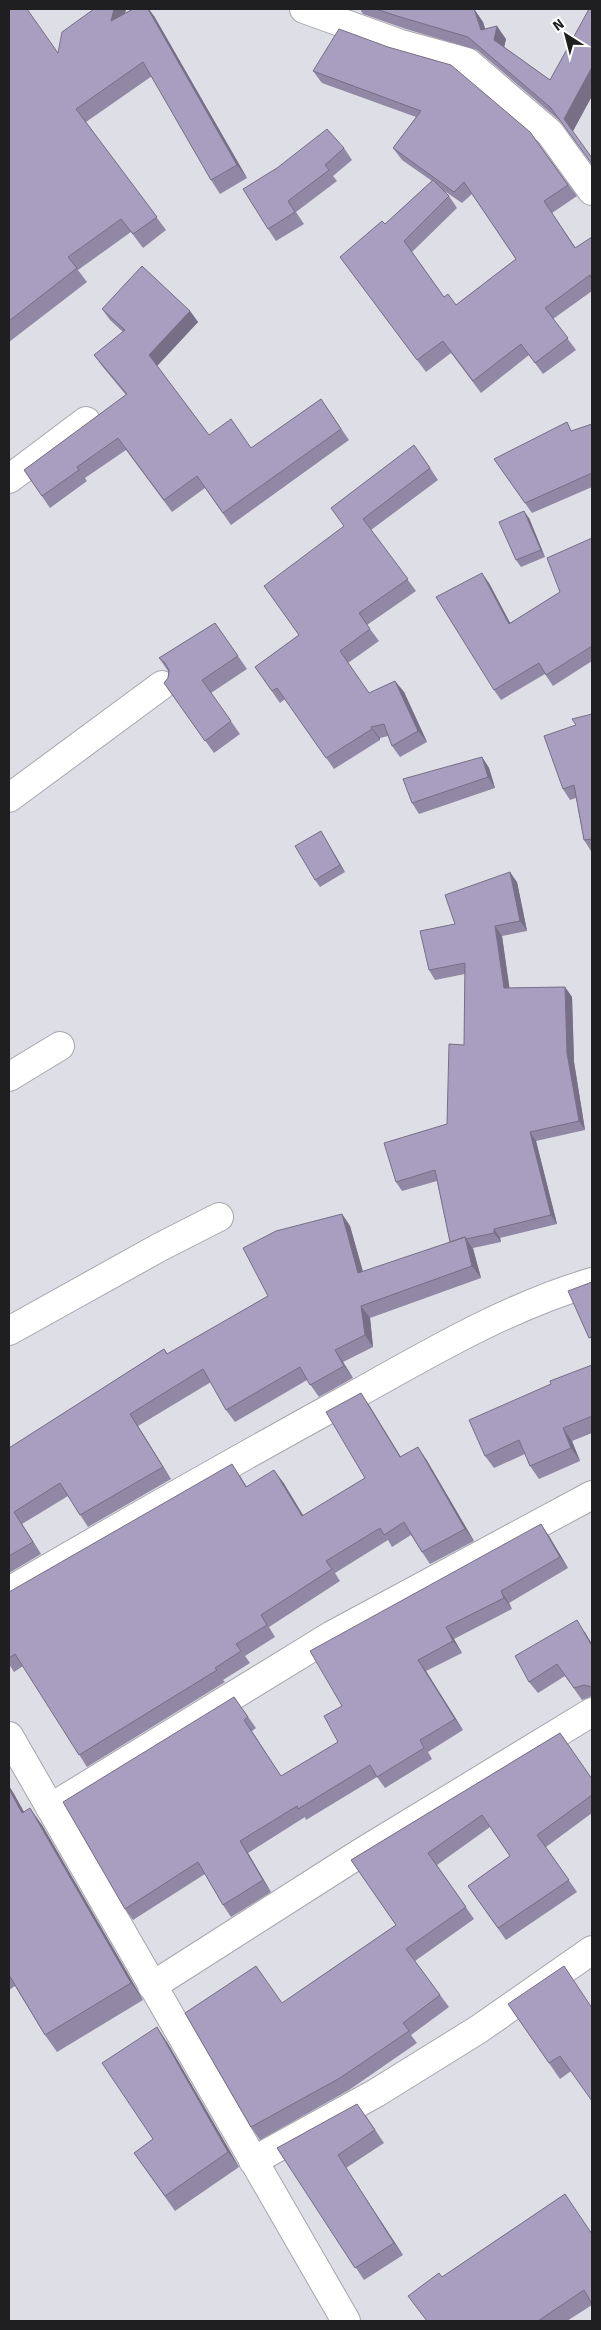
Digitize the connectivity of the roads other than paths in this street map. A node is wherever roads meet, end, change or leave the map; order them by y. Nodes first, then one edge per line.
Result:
1 (304, 9) edge
2 (592, 191) edge
3 (86, 421) dead end
4 (9, 479) edge
5 (162, 685) dead end
6 (9, 798) edge
7 (60, 1046) dead end
8 (9, 1077) edge
9 (219, 1217) dead end
10 (592, 1282) edge
11 (9, 1331) edge
12 (592, 1495) edge
13 (9, 1591) edge
14 (592, 1712) edge
15 (9, 1736) edge
16 (50, 1808) junction
17 (592, 1950) edge
18 (152, 1986) junction
19 (253, 2161) junction
20 (346, 2321) edge

1 - 2 street
3 - 4 street
5 - 6 street
7 - 8 street
9 - 11 street
10 - 13 street
12 - 16 street
14 - 18 street
15 - 16 street
16 - 18 street
17 - 19 street
18 - 19 street
19 - 20 street

